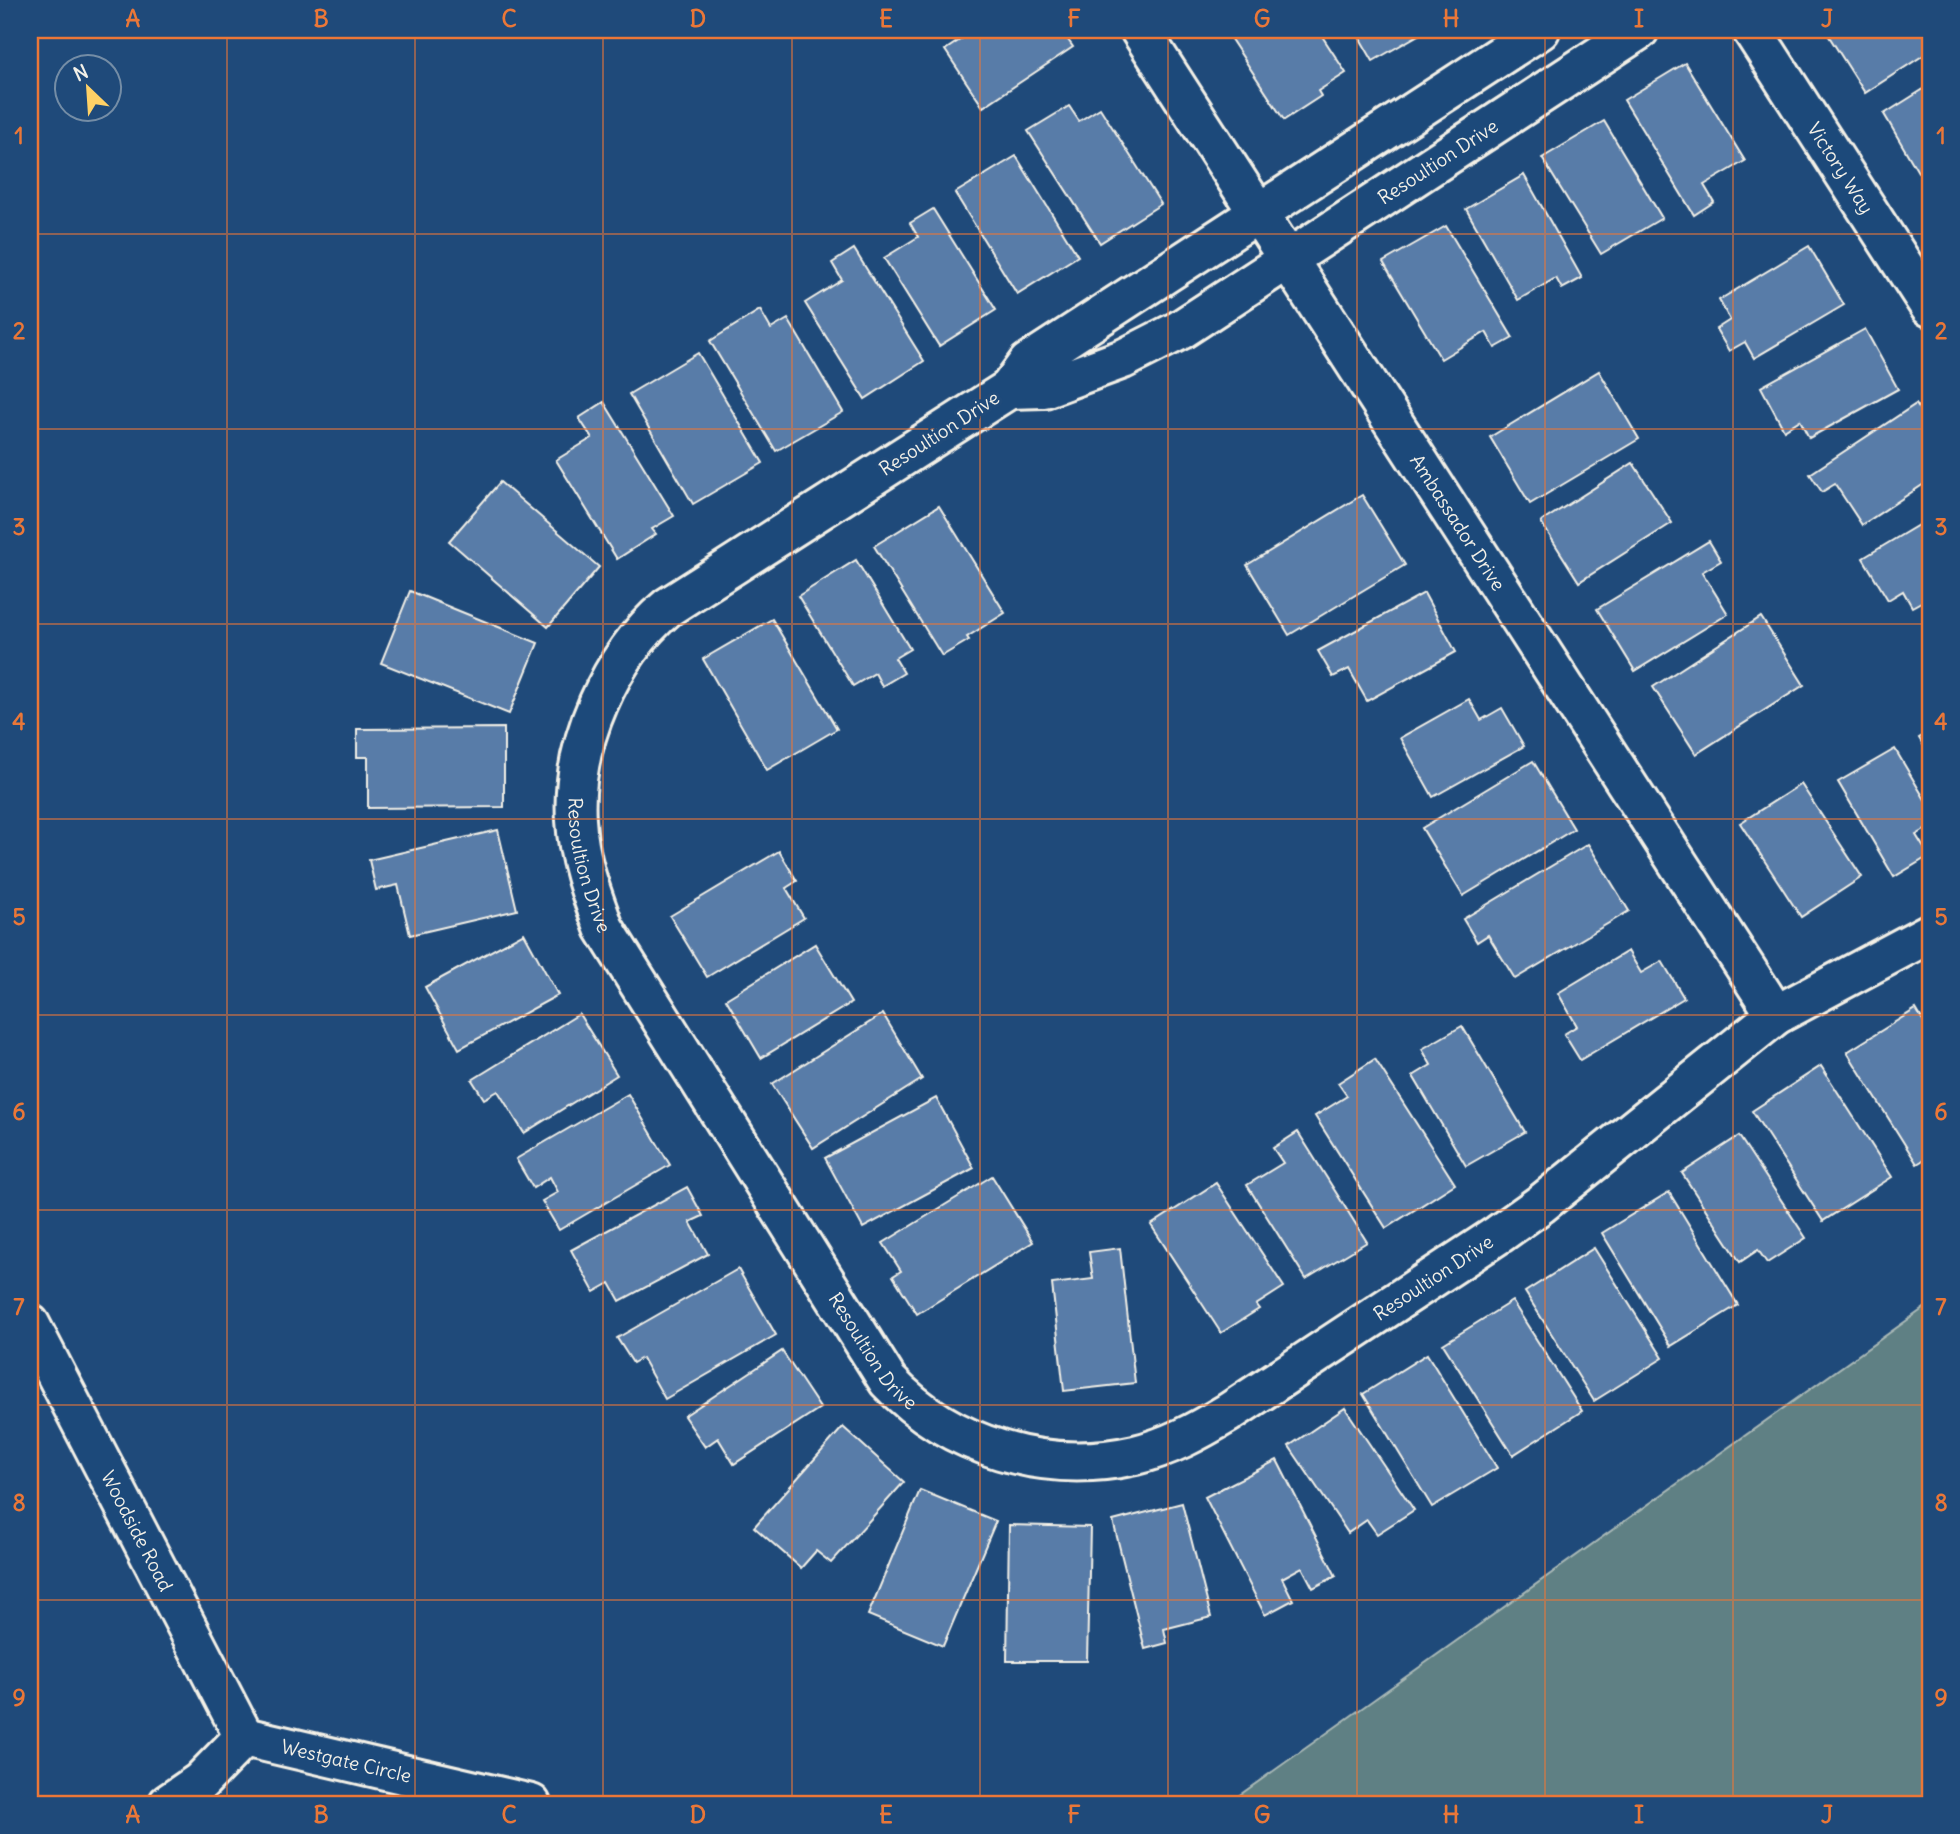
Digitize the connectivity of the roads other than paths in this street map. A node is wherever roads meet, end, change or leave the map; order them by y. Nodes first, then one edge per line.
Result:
1 (1140, 30) edge
2 (1540, 30) edge
3 (1639, 30) edge
4 (1752, 30) edge
5 (1258, 213) junction
6 (1287, 258) junction
7 (1930, 307) edge
8 (1009, 388) junction
9 (1930, 933) edge
10 (1776, 1014) junction
11 (30, 1324) edge
12 (244, 1737) junction
13 (168, 1804) edge
14 (531, 1804) edge

1 - 5 street, Ambassador Drive
2 - 5 street, Resoultion Drive
3 - 6 street, Resoultion Drive
4 - 7 street, Victory Way
5 - 6 street, Ambassador Drive
5 - 8 street, Resoultion Drive
6 - 8 street, Resoultion Drive
6 - 10 street, Ambassador Drive
8 - 10 street, Resoultion Drive
9 - 10 street, Resoultion Drive
11 - 12 street, Woodside Road
12 - 13 street
12 - 14 street, Westgate Circle

